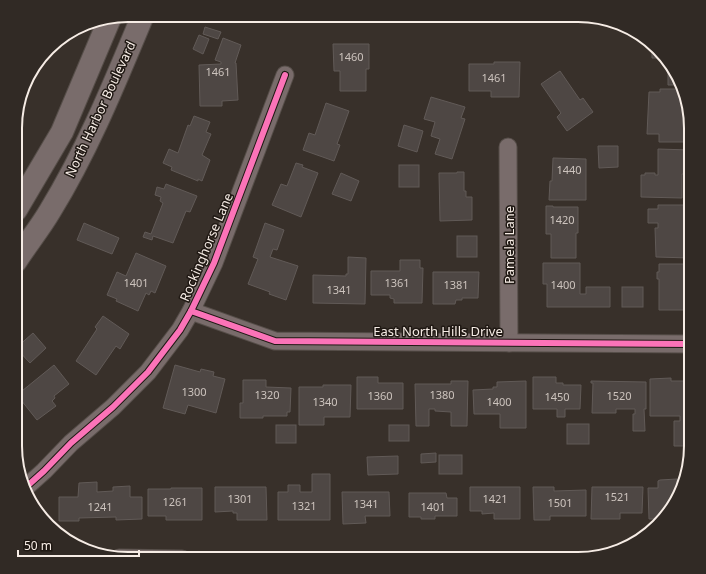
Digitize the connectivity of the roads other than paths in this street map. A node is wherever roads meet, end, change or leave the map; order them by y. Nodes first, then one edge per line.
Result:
1 (140, 22) edge
2 (108, 24) edge
3 (285, 76) dead end
4 (508, 147) dead end
5 (22, 200) edge
6 (22, 252) edge
7 (191, 311) junction
8 (509, 343) junction
9 (684, 344) edge
10 (29, 484) edge

1 - 6 main road, North Harbor Boulevard
2 - 5 main road, North Harbor Boulevard
3 - 7 street, Rockinghorse Lane
4 - 8 street, Pamela Lane
7 - 8 street, East North Hills Drive
7 - 10 street, Rockinghorse Lane
8 - 9 street, East North Hills Drive

